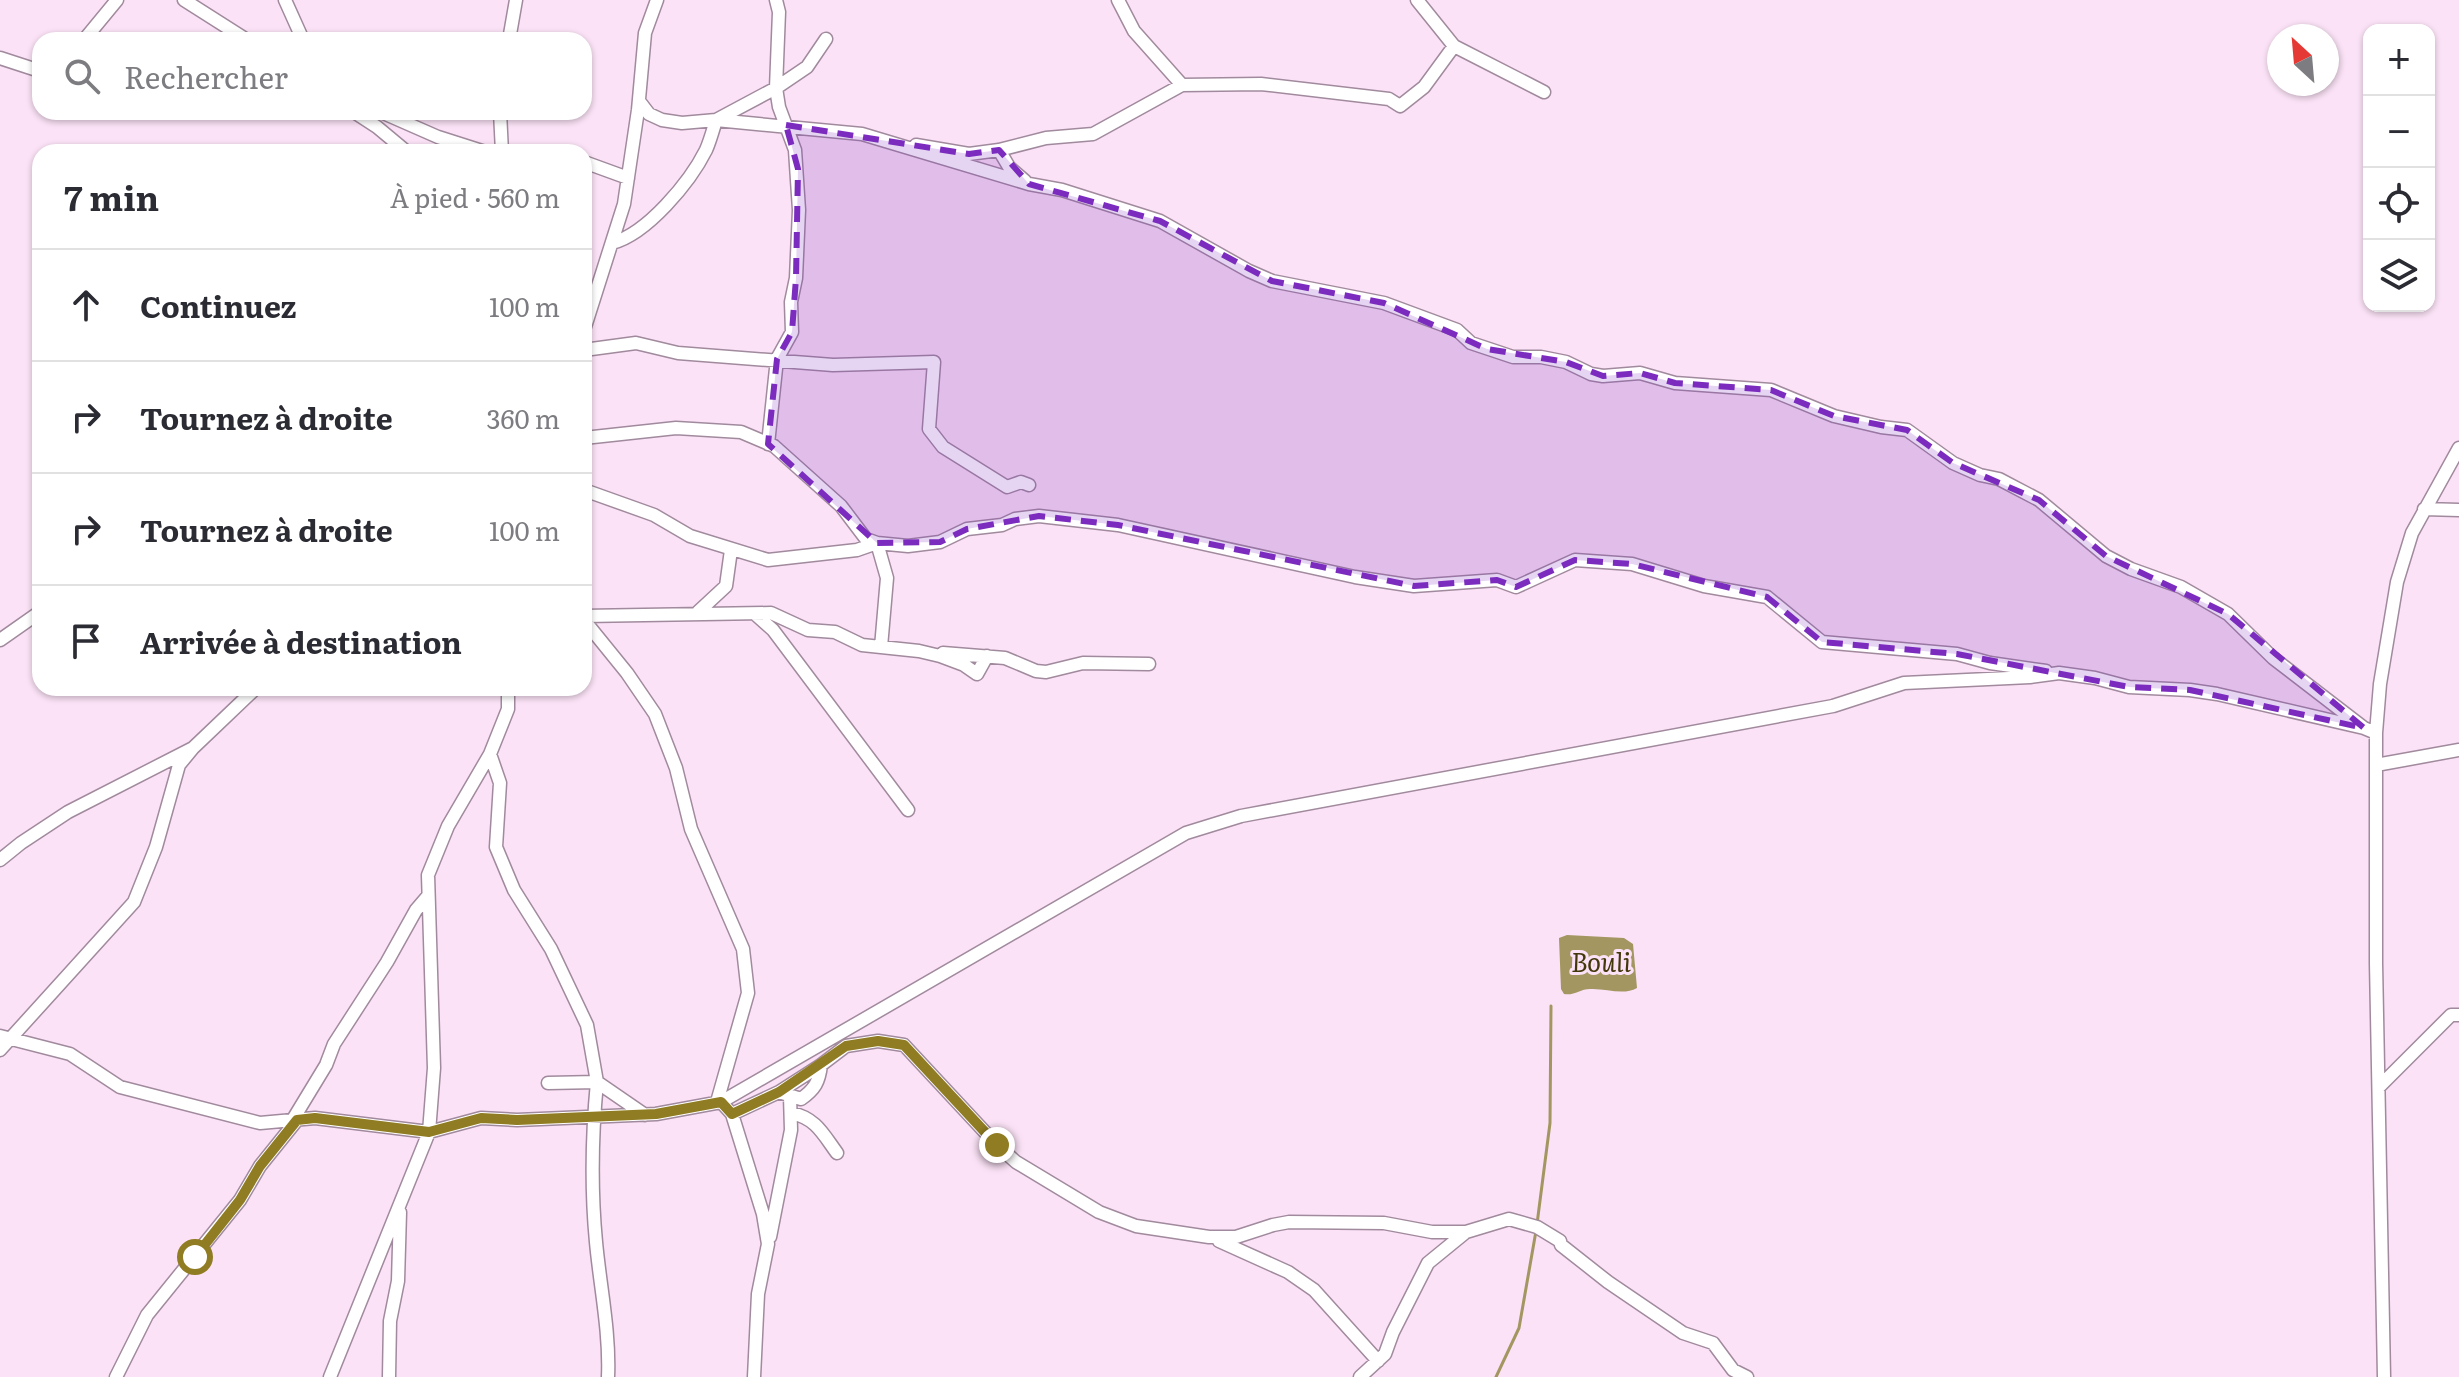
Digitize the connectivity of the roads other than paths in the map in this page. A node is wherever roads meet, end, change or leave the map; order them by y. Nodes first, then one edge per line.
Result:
1 (117, 0) edge
2 (184, 0) edge
3 (285, 0) edge
4 (516, 0) edge
5 (657, 0) edge
6 (776, 0) edge
7 (1118, 0) edge
8 (1417, 0) edge
9 (91, 32) edge
10 (234, 32) edge
11 (299, 32) edge
12 (510, 32) edge
13 (826, 39) dead end
14 (1454, 46) junction
15 (0, 58) edge
16 (32, 68) edge
17 (1182, 85) junction
18 (776, 88) junction
19 (1544, 92) dead end
20 (639, 101) junction
21 (366, 120) edge
22 (399, 120) edge
23 (500, 120) edge
24 (716, 120) junction
25 (786, 125) junction
26 (397, 144) edge
27 (460, 144) edge
28 (502, 144) edge
29 (901, 144) junction
30 (999, 150) junction
31 (592, 165) edge
32 (628, 178) junction
33 (1029, 184) junction
34 (612, 243) junction
35 (592, 286) edge
36 (592, 349) edge
37 (777, 359) junction
38 (592, 437) edge
39 (768, 444) junction
40 (2459, 448) edge
41 (1029, 485) dead end
42 (592, 493) edge
43 (2424, 509) junction
44 (2459, 510) edge
45 (877, 543) junction
46 (731, 550) junction
47 (698, 612) junction
48 (755, 614) junction
49 (32, 618) edge
50 (592, 618) edge
51 (592, 628) edge
52 (0, 640) edge
53 (881, 647) junction
54 (919, 651) junction
55 (987, 656) junction
56 (1149, 664) dead end
57 (2059, 673) junction
58 (248, 696) edge
59 (508, 696) edge
60 (2370, 730) junction
61 (193, 748) junction
62 (2459, 750) edge
63 (490, 754) junction
64 (2376, 765) junction
65 (908, 810) dead end
66 (0, 860) edge
67 (428, 896) junction
68 (2459, 1015) edge
69 (5, 1037) edge
70 (0, 1050) edge
71 (786, 1063) junction
72 (597, 1082) junction
73 (548, 1083) dead end
74 (2379, 1087) junction
75 (785, 1094) junction
76 (719, 1102) junction
77 (791, 1113) junction
78 (732, 1114) junction
79 (645, 1115) junction
80 (593, 1117) junction
81 (295, 1120) junction
82 (817, 1124) junction
83 (791, 1128) junction
84 (429, 1132) junction
85 (837, 1153) dead end
86 (400, 1205) junction
87 (1466, 1232) junction
88 (1209, 1237) junction
89 (768, 1244) junction
90 (1378, 1361) junction
91 (116, 1377) edge
92 (330, 1377) edge
93 (389, 1377) edge
94 (608, 1377) edge
95 (754, 1377) edge
96 (1360, 1377) edge
97 (1747, 1377) edge
98 (2384, 1377) edge

1 - 9 street
2 - 10 street
3 - 11 street
4 - 12 street
5 - 20 street
6 - 18 street
7 - 17 street
8 - 14 street
13 - 18 street
14 - 17 street
14 - 19 street
15 - 16 street
17 - 30 street
18 - 24 street
18 - 25 street
20 - 24 street
20 - 32 street
21 - 26 street
22 - 27 street
23 - 28 street
24 - 25 street
24 - 34 street
25 - 29 street
25 - 37 street
29 - 30 street
29 - 33 street
30 - 33 street
31 - 32 street
32 - 34 street
33 - 60 street
34 - 35 street
36 - 37 street
37 - 39 street
37 - 41 street
38 - 39 street
39 - 45 street
40 - 43 street
42 - 46 street
43 - 44 street
43 - 60 street
45 - 46 street
45 - 53 street
45 - 57 street
46 - 47 street
47 - 48 street
47 - 50 street
48 - 53 street
48 - 65 street
49 - 52 street
51 - 76 street
53 - 54 street
54 - 55 street
54 - 55 street
55 - 56 street
57 - 60 street
57 - 71 street
58 - 61 street
59 - 63 street
60 - 64 street
61 - 66 street
61 - 69 street
62 - 64 street
63 - 67 street
63 - 72 street
64 - 74 street
67 - 81 street
67 - 84 street
68 - 74 street
69 - 70 street
69 - 81 street
71 - 75 street
71 - 76 street
72 - 73 street
72 - 79 street
72 - 80 street
74 - 98 street
75 - 77 street
75 - 78 street
75 - 88 street
76 - 78 street
76 - 79 street
77 - 82 street
77 - 83 street
78 - 89 street
79 - 80 street
80 - 84 street
80 - 94 street
81 - 84 street
81 - 91 street
82 - 83 street
82 - 85 street
83 - 89 street
84 - 86 street
86 - 92 street
86 - 93 street
87 - 88 street
87 - 90 street
87 - 97 street
88 - 90 street
89 - 95 street
90 - 96 street

